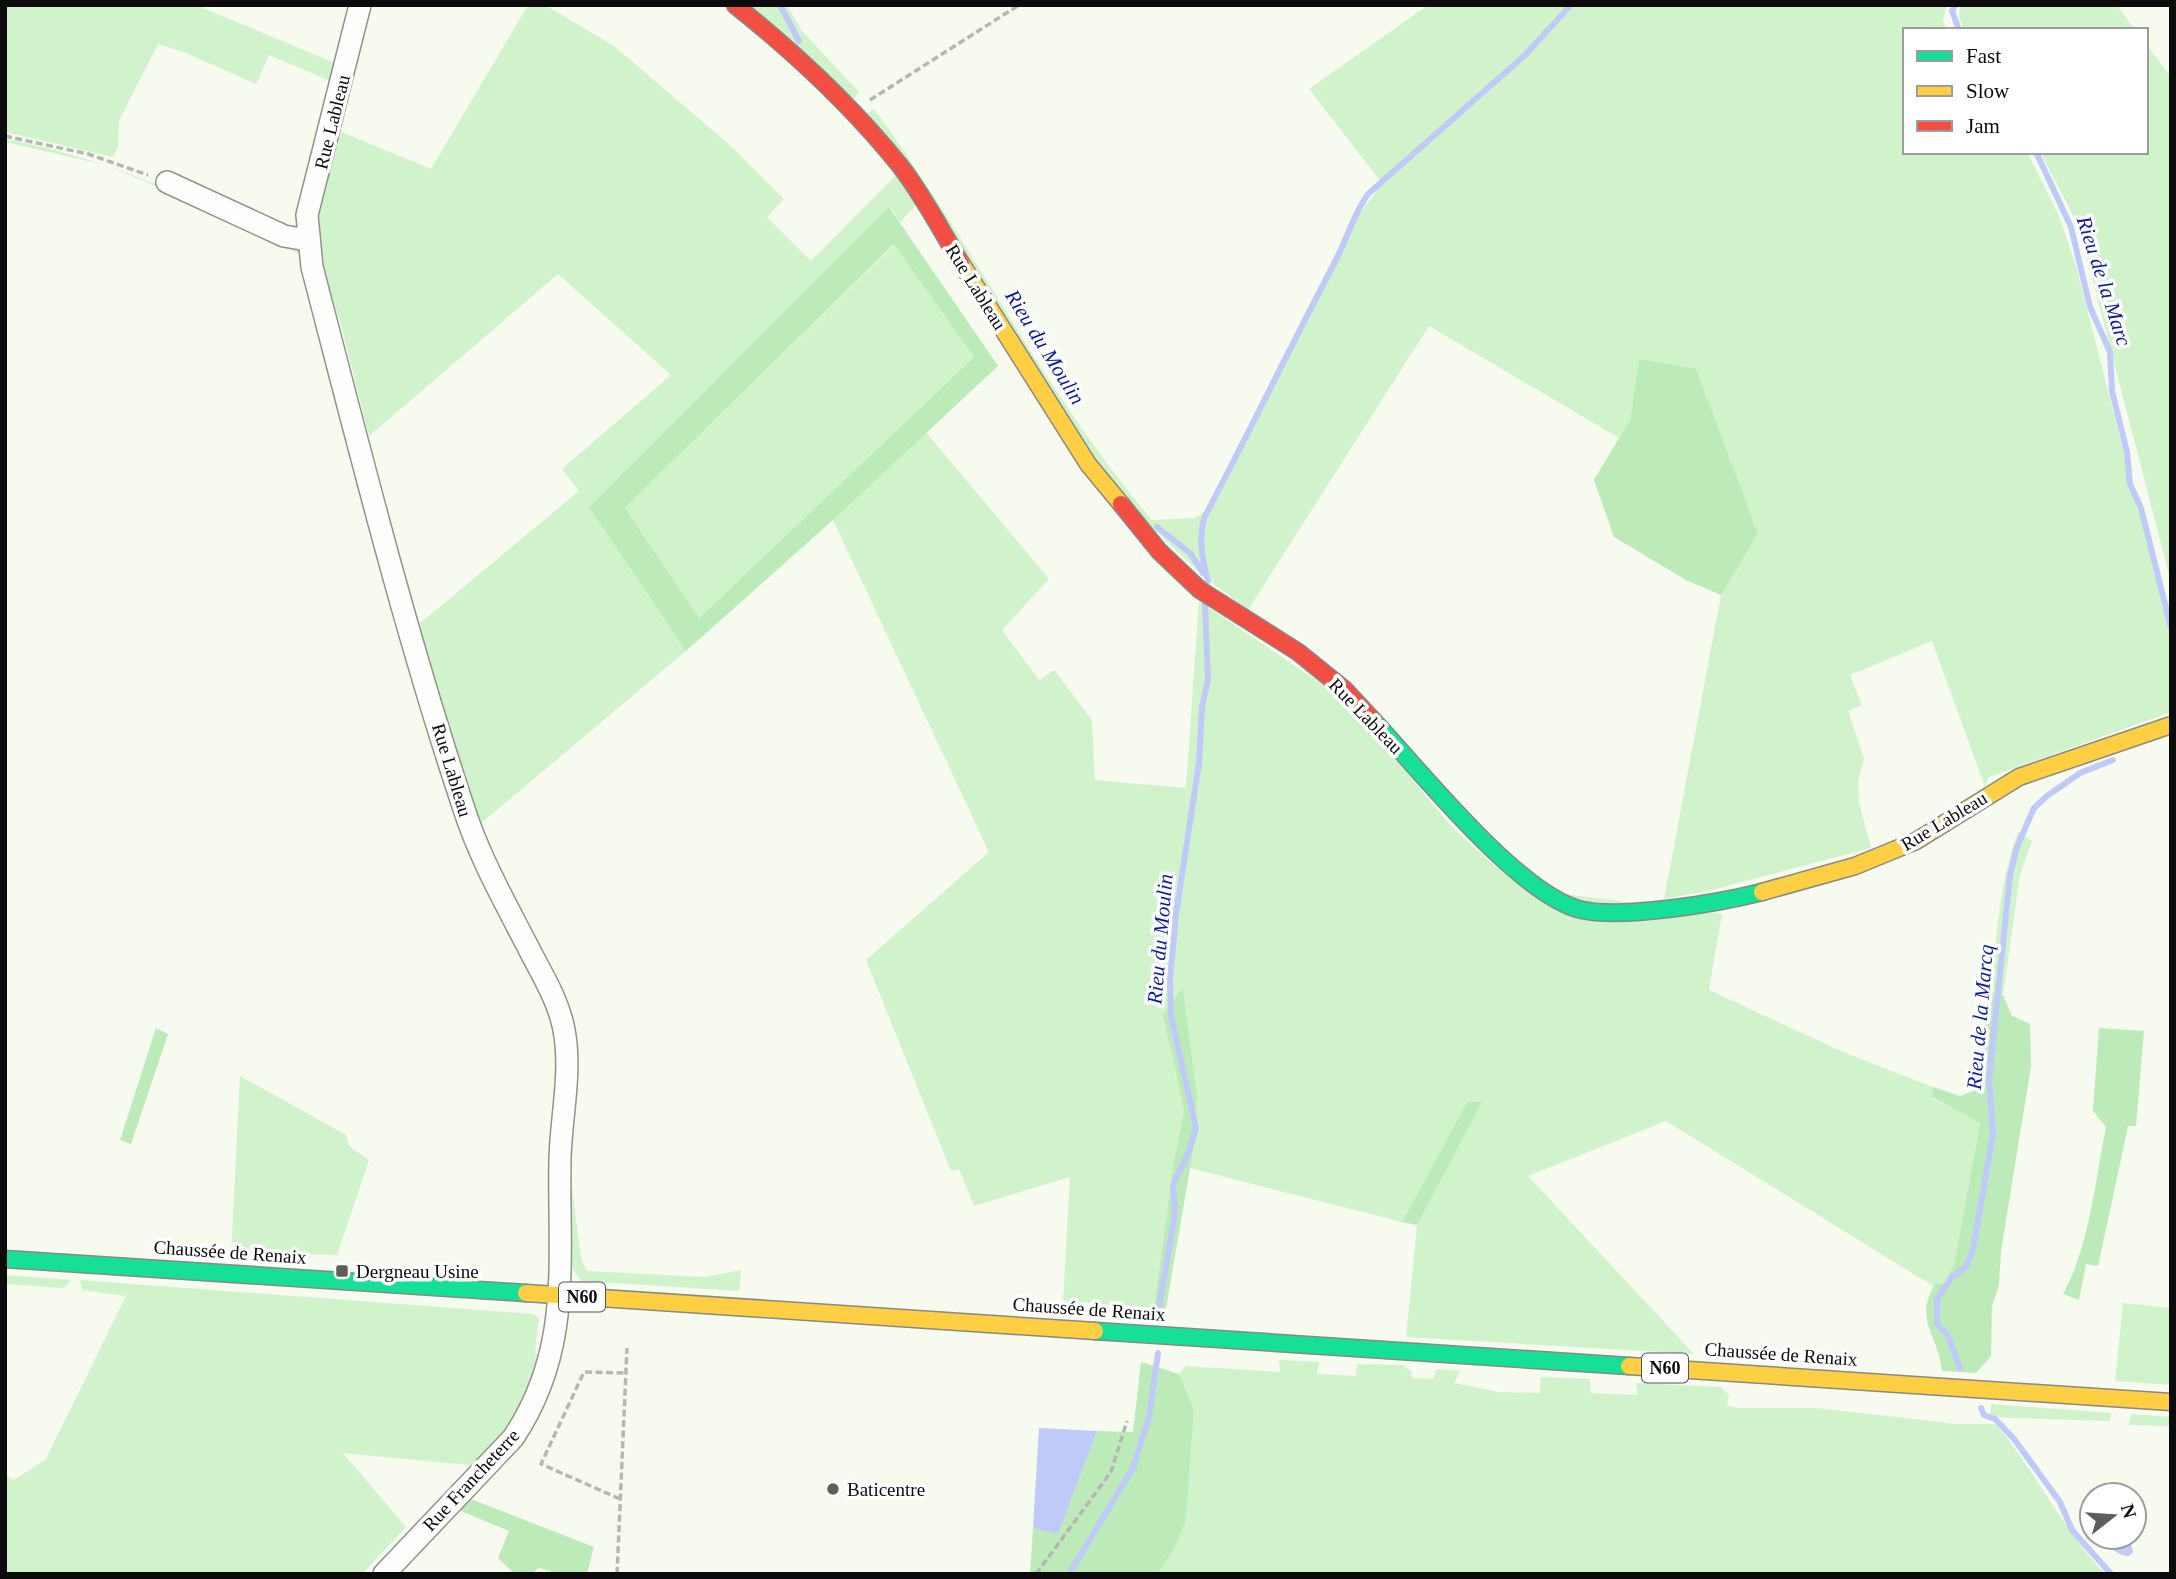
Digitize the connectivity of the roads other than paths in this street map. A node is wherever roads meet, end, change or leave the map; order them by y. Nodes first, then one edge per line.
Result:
1 (360, 5) edge
2 (735, 5) edge
3 (167, 182) road end
4 (307, 240) junction
5 (2171, 725) edge
6 (5, 1259) edge
7 (561, 1296) junction
8 (2171, 1402) edge
9 (384, 1574) edge

1 - 4 street, Rue Lableau
2 - 5 main road, Rue Lableau
3 - 4 street
4 - 7 street, Rue Lableau
6 - 7 main road, Chaussée de Renaix / N60
7 - 8 main road, Chaussée de Renaix / N60
7 - 9 street, Rue Francheterre

